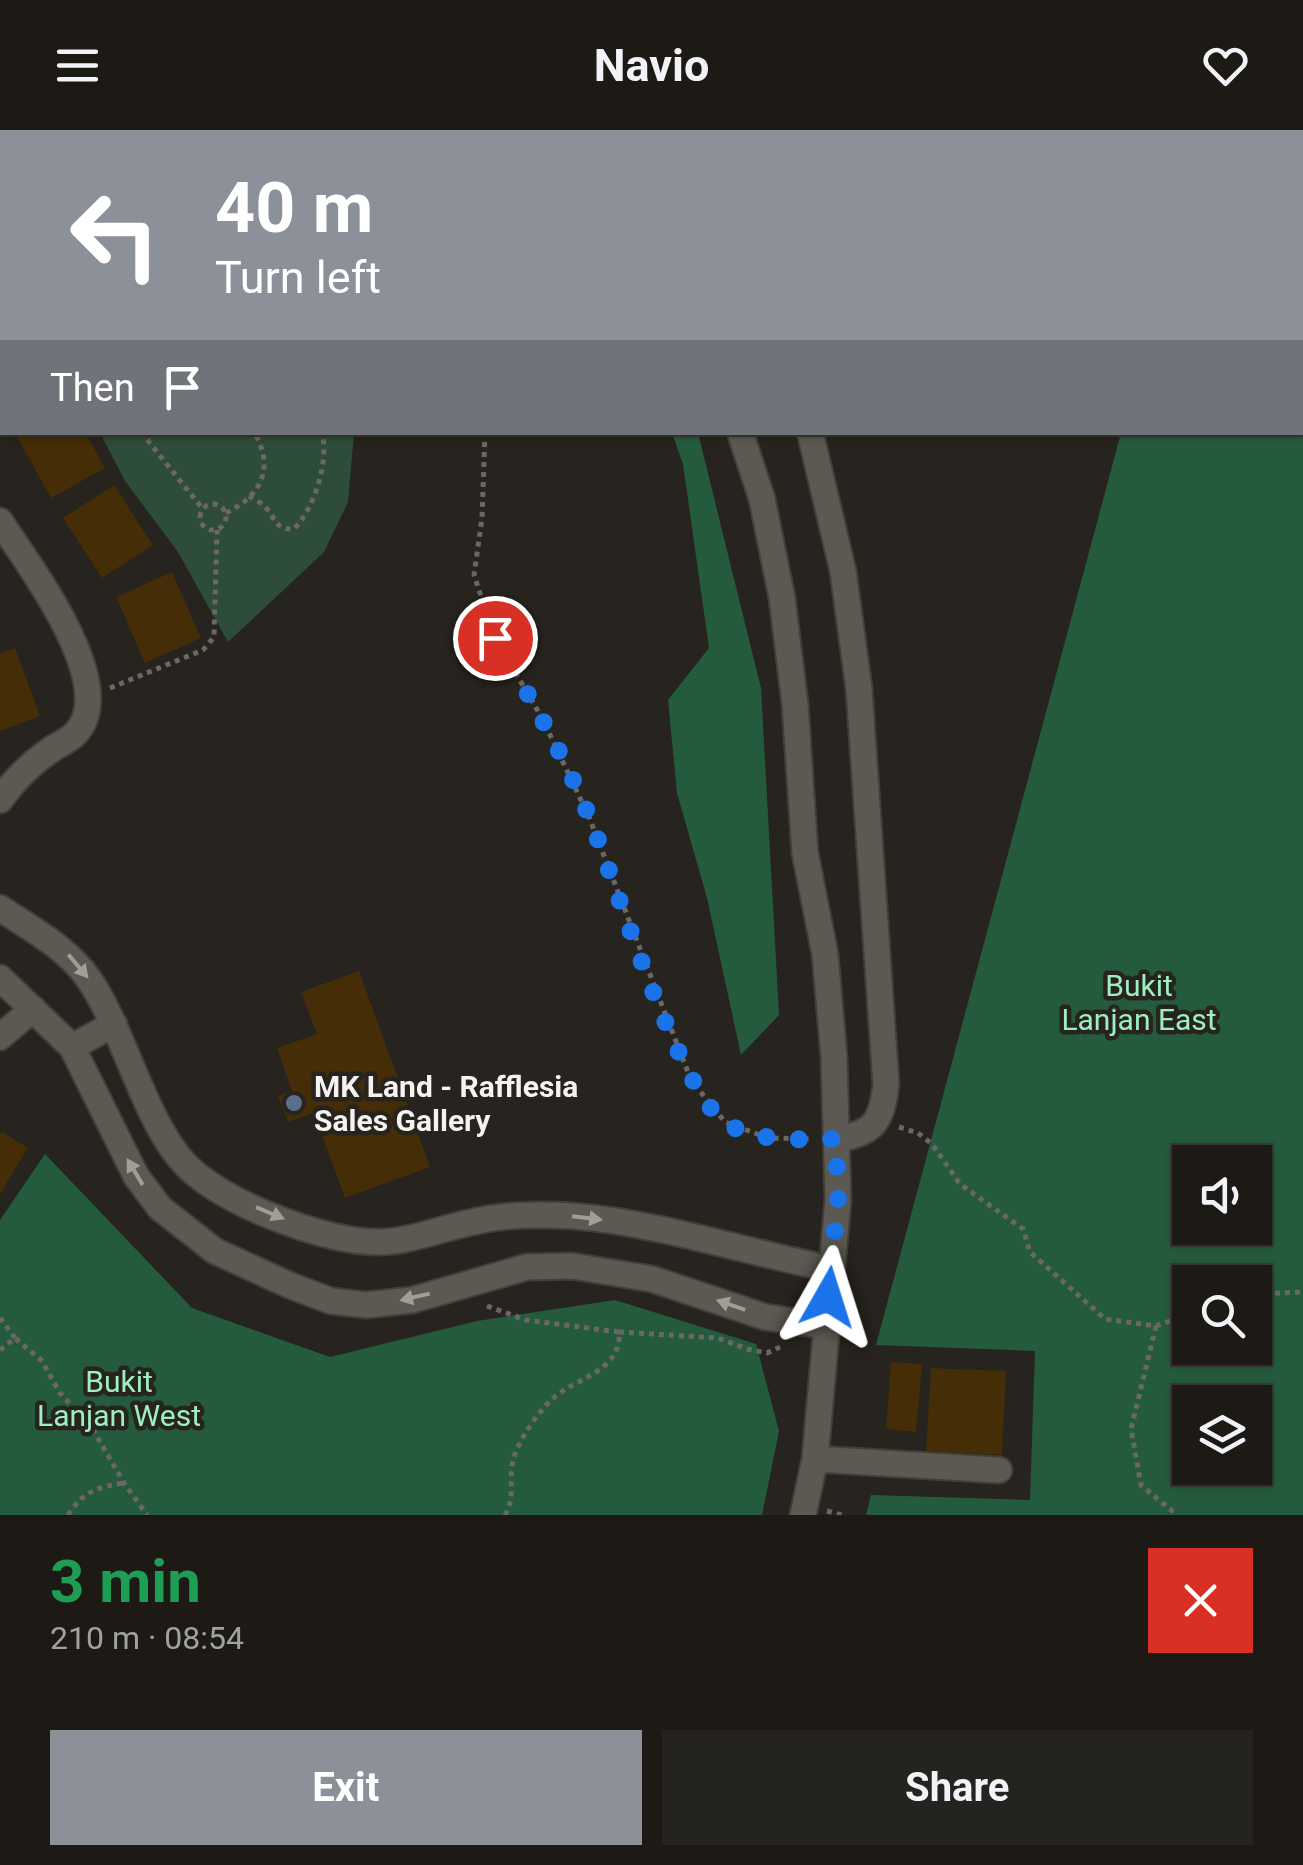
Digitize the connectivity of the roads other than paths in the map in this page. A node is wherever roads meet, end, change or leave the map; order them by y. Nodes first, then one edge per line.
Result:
1 (741, 435) edge
2 (811, 435) edge
3 (0, 521) edge
4 (0, 800) edge
5 (0, 908) edge
6 (0, 978) edge
7 (33, 1009) junction
8 (114, 1024) junction
9 (0, 1036) edge
10 (72, 1047) junction
11 (836, 1139) junction
12 (832, 1269) junction
13 (826, 1326) junction
14 (814, 1458) junction
15 (999, 1470) dead end
16 (803, 1515) edge

1 - 11 street
2 - 11 street
3 - 4 street
5 -> 8 street
6 - 7 street
7 - 9 street
7 - 10 street
8 - 10 street
8 -> 12 street
13 -> 10 street
11 - 12 street
12 - 13 street
13 - 14 street
14 - 15 street
14 - 16 street

